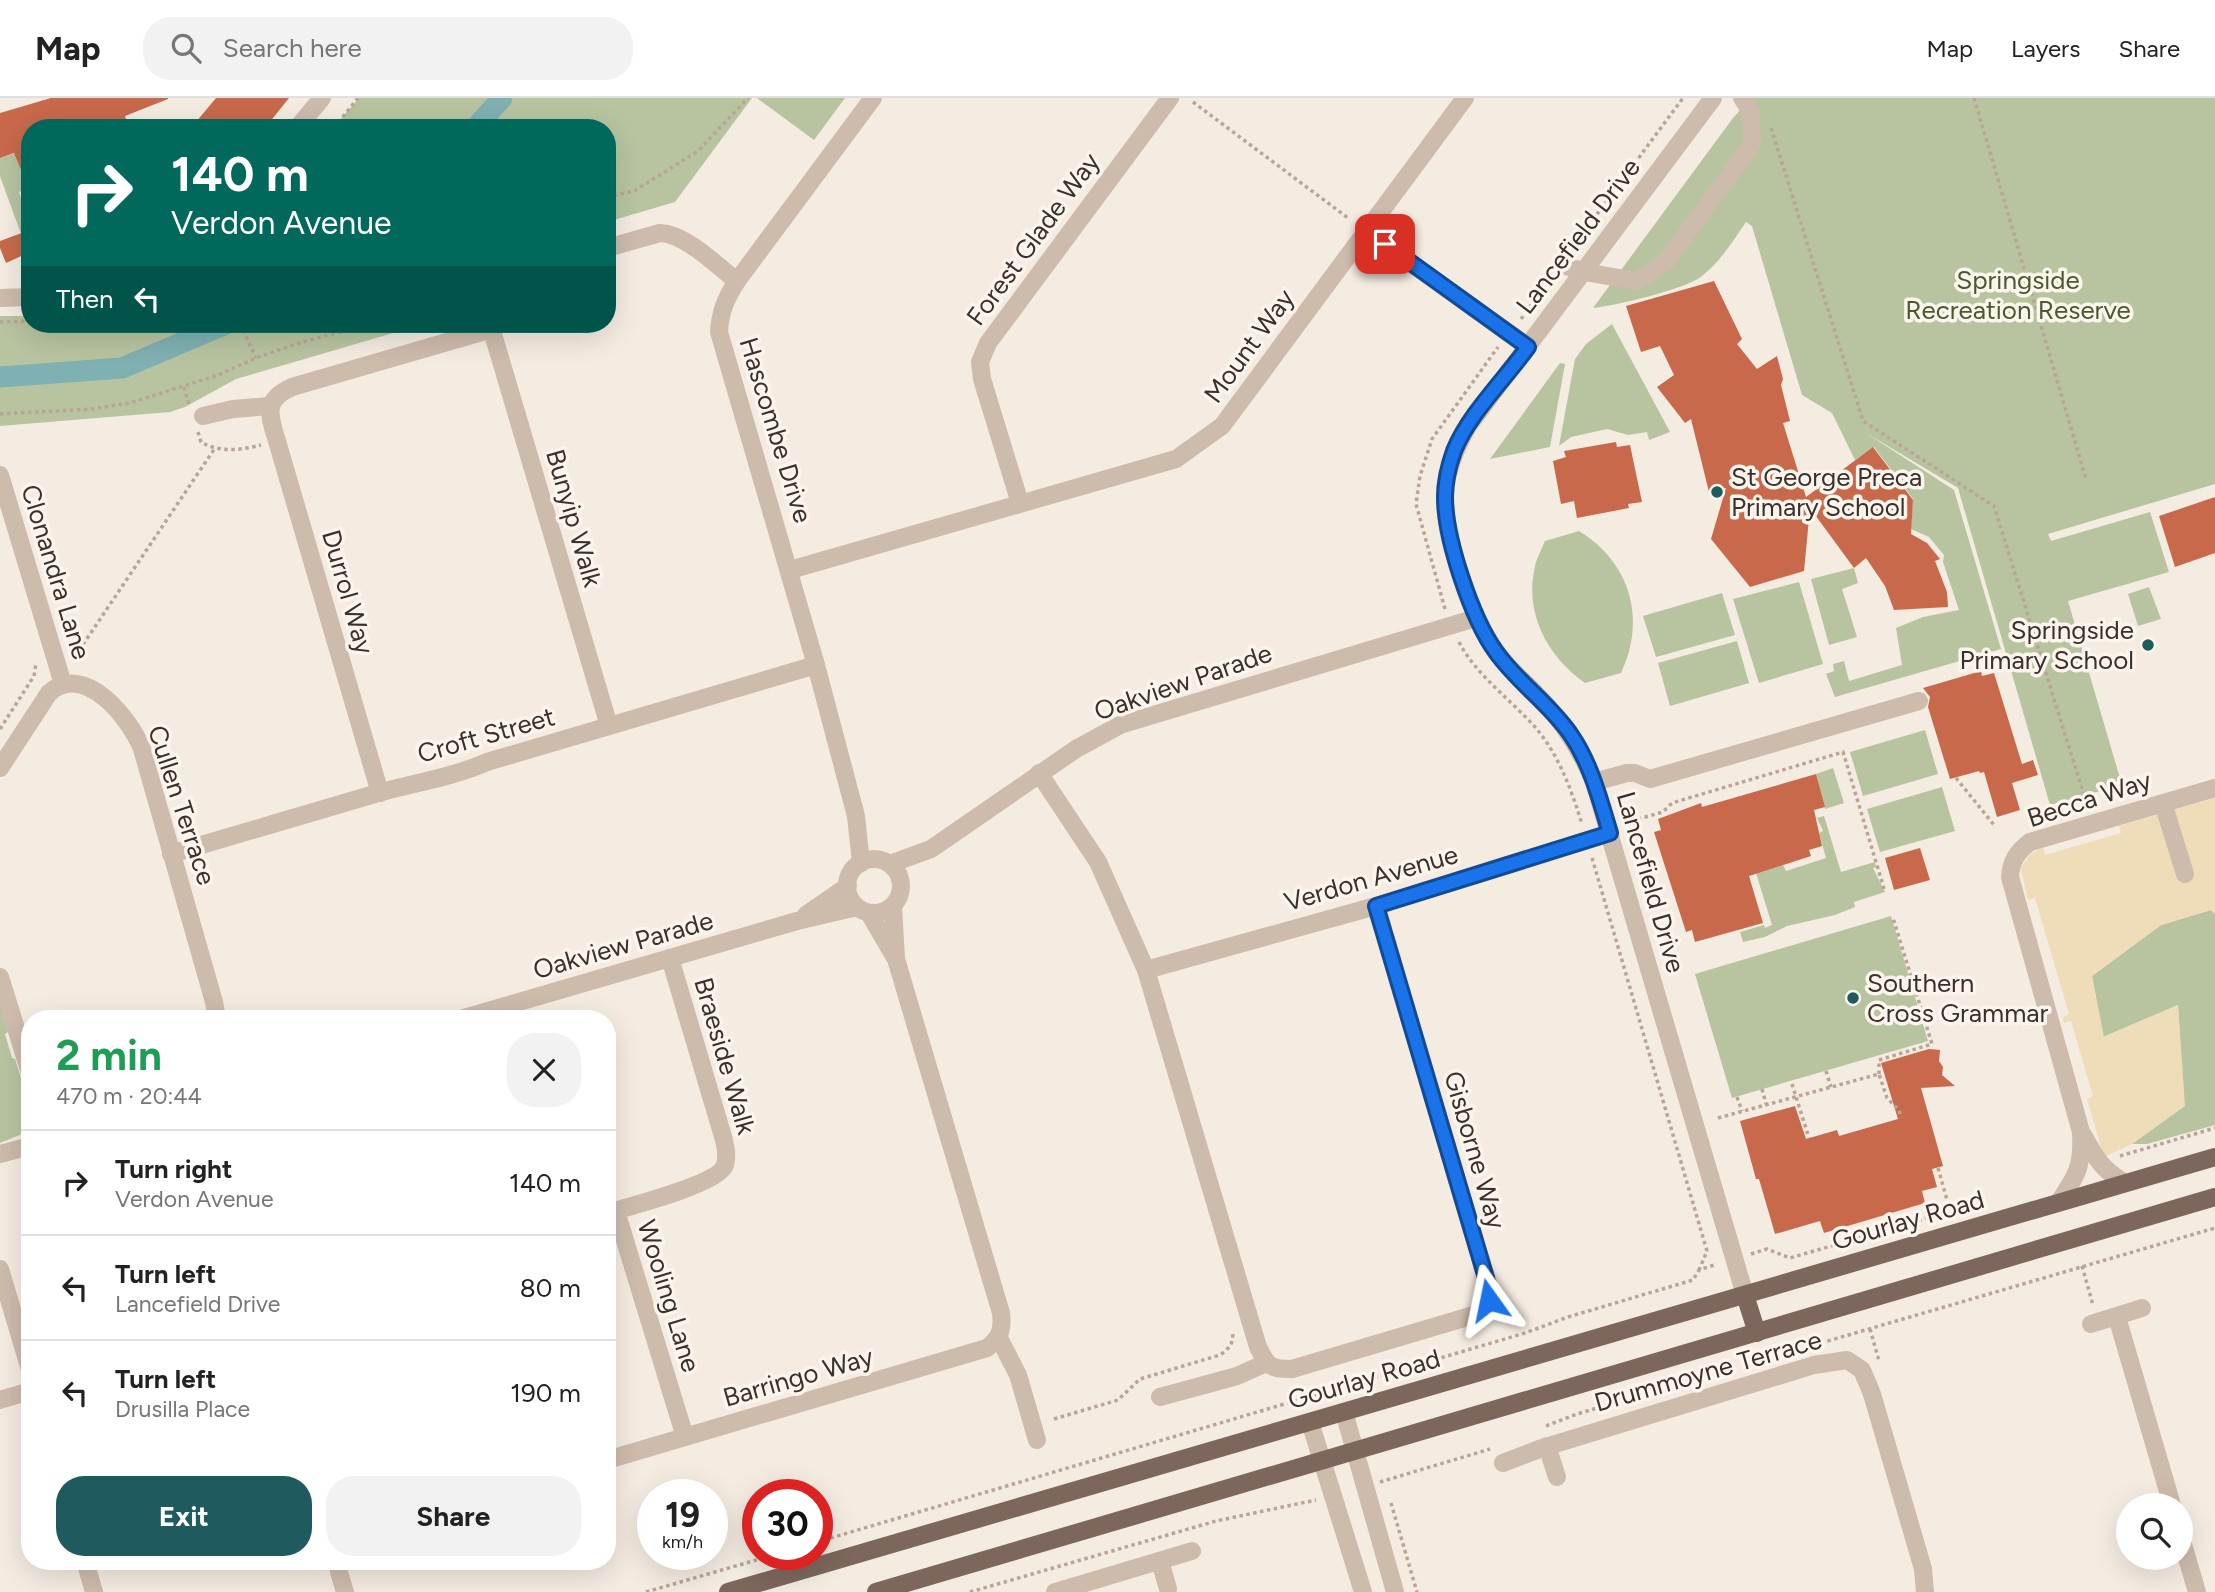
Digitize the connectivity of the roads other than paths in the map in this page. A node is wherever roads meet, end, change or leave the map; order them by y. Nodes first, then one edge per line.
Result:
1 (322, 98) edge
2 (873, 98) edge
3 (1170, 98) edge
4 (1465, 98) edge
5 (1713, 98) edge
6 (1746, 105) edge
7 (304, 119) edge
8 (1366, 231) junction
9 (616, 245) edge
10 (1561, 264) road end
11 (1584, 272) junction
12 (737, 281) junction
13 (21, 297) edge
14 (0, 298) edge
15 (468, 333) edge
16 (493, 333) edge
17 (1528, 347) junction
18 (270, 406) junction
19 (203, 416) dead end
20 (0, 475) edge
21 (1020, 503) junction
22 (790, 569) junction
23 (1476, 618) junction
24 (816, 665) junction
25 (63, 684) junction
26 (1919, 701) dead end
27 (609, 726) junction
28 (0, 768) edge
29 (1039, 773) junction
30 (1594, 782) junction
31 (2215, 788) edge
32 (380, 793) junction
33 (2163, 803) junction
34 (1610, 833) junction
35 (931, 849) junction
36 (171, 854) junction
37 (876, 862) junction
38 (2185, 874) dead end
39 (901, 885) junction
40 (848, 886) junction
41 (893, 906) junction
42 (1376, 906) junction
43 (863, 910) junction
44 (797, 921) junction
45 (670, 958) junction
46 (896, 959) junction
47 (1146, 970) junction
48 (0, 977) edge
49 (216, 1010) edge
50 (491, 1010) edge
51 (21, 1044) edge
52 (2081, 1132) junction
53 (21, 1148) edge
54 (0, 1154) edge
55 (2215, 1157) edge
56 (2125, 1183) junction
57 (2215, 1197) edge
58 (2059, 1202) junction
59 (616, 1211) edge
60 (616, 1224) edge
61 (0, 1269) edge
62 (1745, 1294) junction
63 (2142, 1308) dead end
64 (2117, 1317) junction
65 (2095, 1323) road end
66 (1757, 1333) junction
67 (999, 1338) junction
68 (21, 1340) edge
69 (1266, 1363) junction
70 (21, 1394) edge
71 (1160, 1397) dead end
72 (0, 1400) edge
73 (1343, 1412) junction
74 (1310, 1422) junction
75 (685, 1437) junction
76 (1037, 1440) dead end
77 (1547, 1446) junction
78 (1354, 1449) junction
79 (616, 1457) edge
80 (1322, 1459) junction
81 (1503, 1463) dead end
82 (1557, 1477) dead end
83 (2168, 1493) edge
84 (1192, 1551) dead end
85 (1160, 1561) junction
86 (88, 1570) edge
87 (341, 1570) edge
88 (2191, 1570) edge
89 (1168, 1589) dead end
90 (94, 1592) edge
91 (345, 1592) edge
92 (729, 1592) edge
93 (876, 1592) edge
94 (1055, 1592) edge
95 (1363, 1592) edge
96 (1395, 1592) edge
97 (1925, 1592) edge
98 (2197, 1592) edge

1 - 7 street
2 - 12 street, Hascombe Drive
3 - 21 street, Forest Glade Way
4 - 8 street, Mount Way
5 - 11 street, Lancefield Drive
6 - 11 street
8 - 17 street
8 - 21 street, Mount Way
9 - 12 street
10 - 11 street
11 - 17 street, Lancefield Drive
12 - 22 street, Hascombe Drive
13 - 14 street
15 - 18 street
16 - 27 street, Bunyip Walk
17 - 23 street, Lancefield Drive
18 - 19 street
18 - 32 street, Durrol Way
20 - 25 street, Clonandra Lane
21 - 22 street, Mount Way
22 - 24 street, Hascombe Drive
23 - 29 street, Oakview Parade
23 - 30 street, Lancefield Drive
24 - 27 street, Croft Street
24 - 37 street, Hascombe Drive
25 - 28 street
25 - 36 street, Cullen Terrace
26 - 30 street
27 - 32 street, Croft Street
29 - 35 street, Oakview Parade
29 - 47 street
30 - 34 street, Lancefield Drive
31 - 33 street, Becca Way
32 - 36 street, Croft Street
33 - 38 street
33 - 52 street, Becca Way
34 - 42 street, Verdon Avenue
34 - 62 street, Lancefield Drive
35 - 37 street, Oakview Parade
35 - 39 street, Oakview Parade
36 - 49 street, Cullen Terrace
37 - 39 street
37 - 40 street
39 - 41 street
40 - 43 street
40 - 44 street, Oakview Parade
41 - 43 street
41 - 46 street
42 - 47 street, Verdon Avenue
42 - 69 street, Gisborne Way
43 - 44 street, Oakview Parade
43 - 46 street
44 - 45 street, Oakview Parade
45 - 50 street, Oakview Parade
45 - 59 street, Braeside Walk
46 - 67 street
47 - 69 street
48 - 51 street
52 - 56 street, Becca Way
52 - 58 street, Becca Way
53 - 54 street
55 - 56 main road, Gourlay Road
56 - 58 main road, Gourlay Road
57 - 66 main road
58 - 62 main road, Gourlay Road
60 - 75 street, Wooling Lane
61 - 68 street
62 - 66 main road
62 - 73 main road, Gourlay Road
63 - 64 street
64 - 65 street
64 - 83 street
66 - 78 main road
67 - 75 street, Barringo Way
67 - 76 street
69 - 71 street, Gisborne Way
70 - 72 street
73 - 74 main road, Gourlay Road
73 - 78 street
74 - 80 street
74 - 92 main road, Gourlay Road
75 - 79 street, Barringo Way
77 - 81 street, Drummoyne Terrace
77 - 82 street
77 - 97 street, Drummoyne Terrace
78 - 80 main road
78 - 96 street
80 - 93 main road
80 - 95 street
84 - 85 street
85 - 89 street
85 - 94 street
86 - 90 street
87 - 91 street
88 - 98 street

